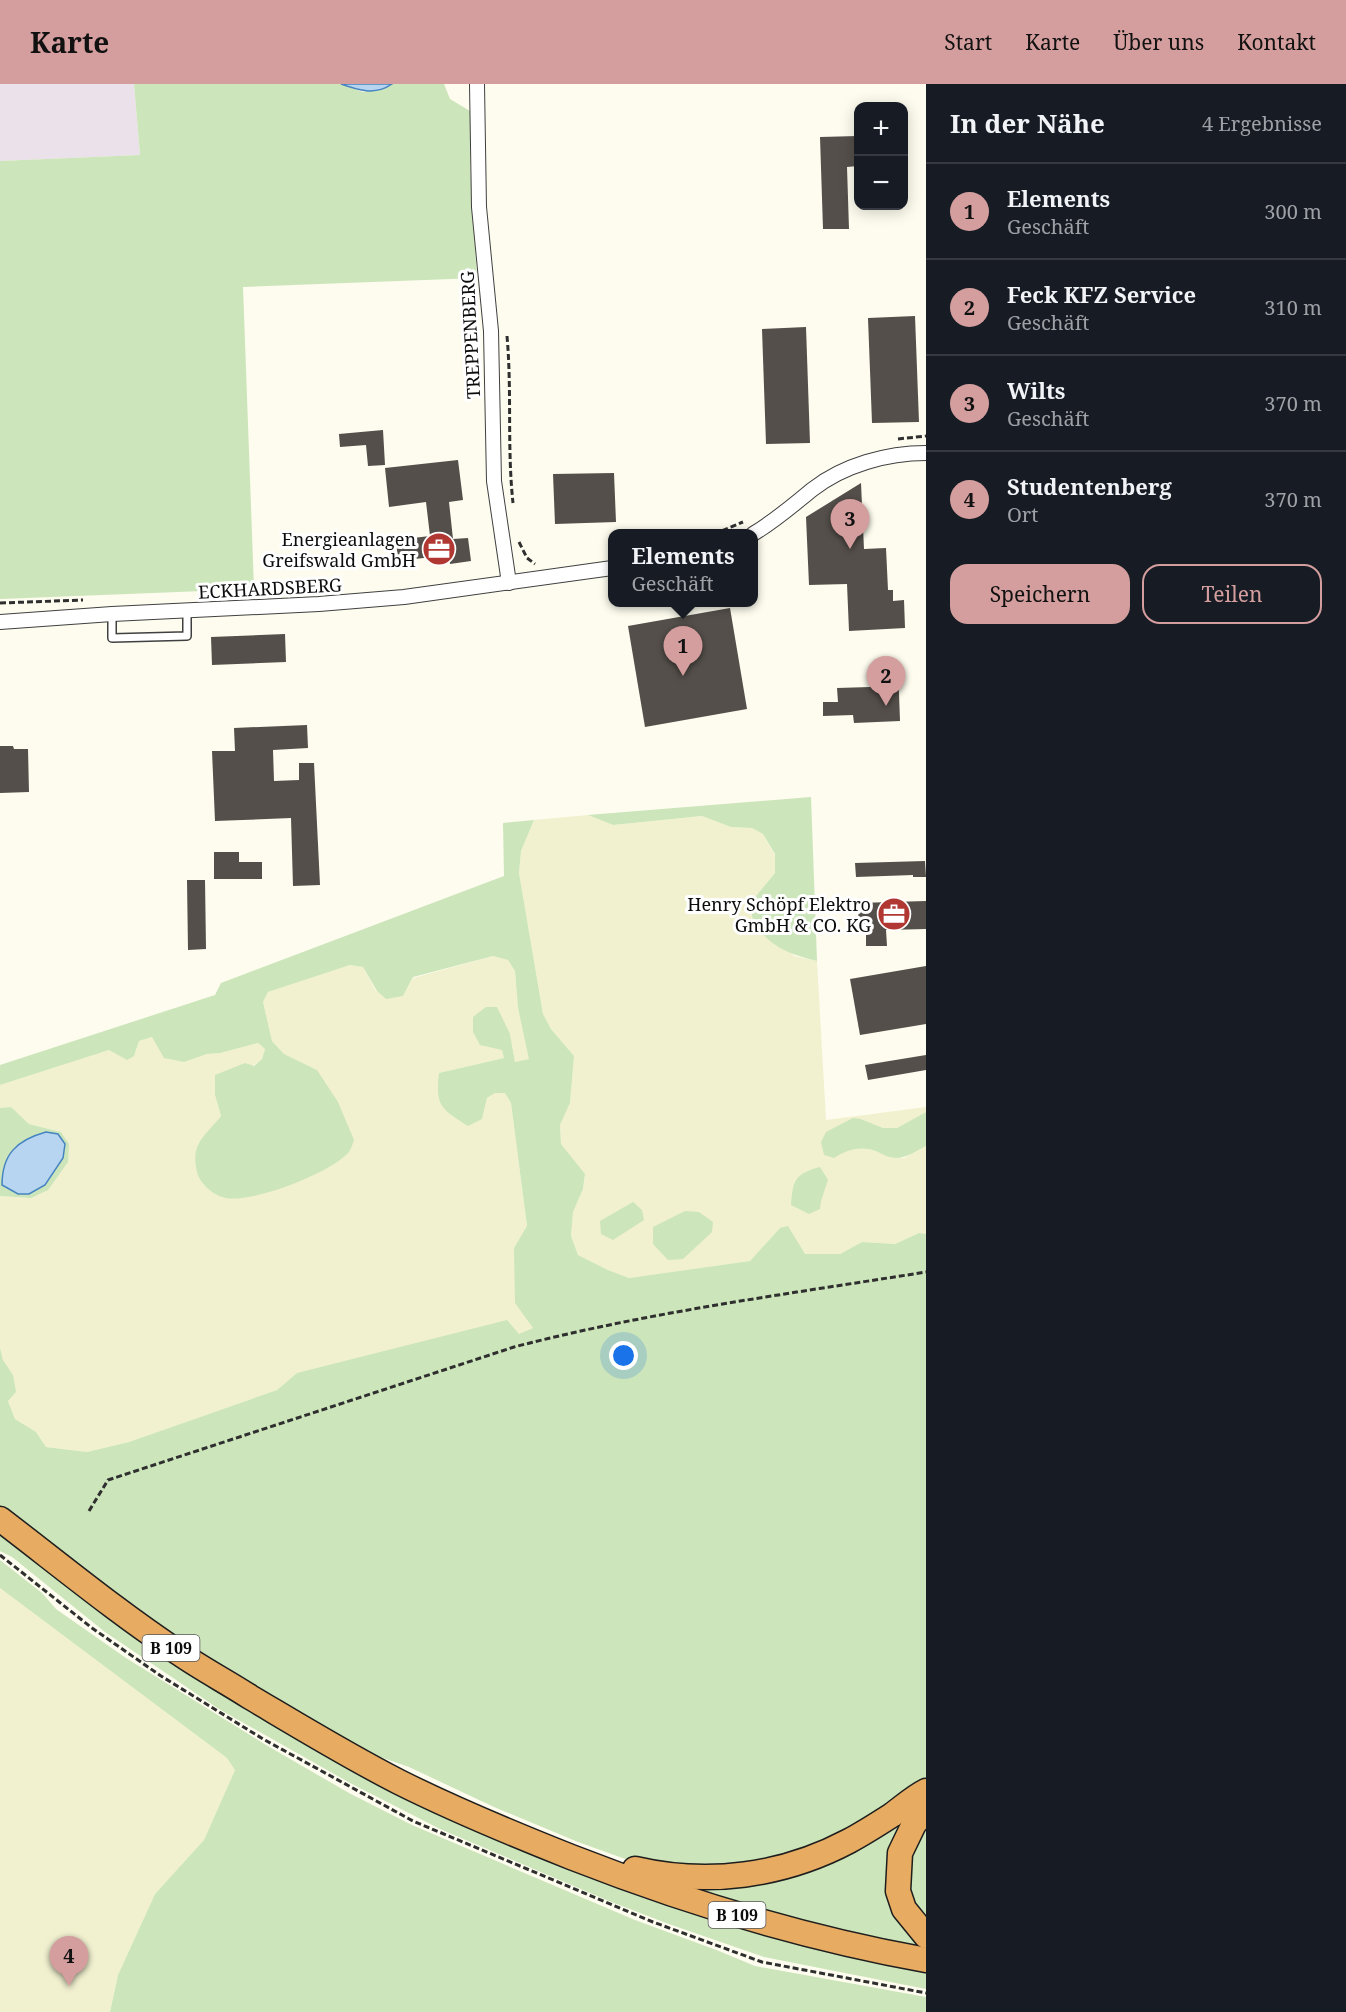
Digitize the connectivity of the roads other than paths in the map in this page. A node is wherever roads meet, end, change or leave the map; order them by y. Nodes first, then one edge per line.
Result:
1 (477, 84) edge
2 (926, 453) edge
3 (758, 531) edge
4 (608, 568) edge
5 (508, 576) junction
6 (187, 610) junction
7 (112, 614) junction
8 (0, 622) edge
9 (0, 1519) edge
10 (926, 1791) edge
11 (926, 1810) edge
12 (553, 1850) junction
13 (926, 1936) edge
14 (926, 1960) edge

1 - 5 street, TREPPENBERG
2 - 3 street
4 - 5 street, ECKHARDSBERG
5 - 6 street, ECKHARDSBERG
6 - 7 street, ECKHARDSBERG
6 - 7 lane
7 - 8 street, ECKHARDSBERG
9 - 12 highway, B 109
10 - 12 highway
11 - 13 highway
12 - 14 highway, B 109

